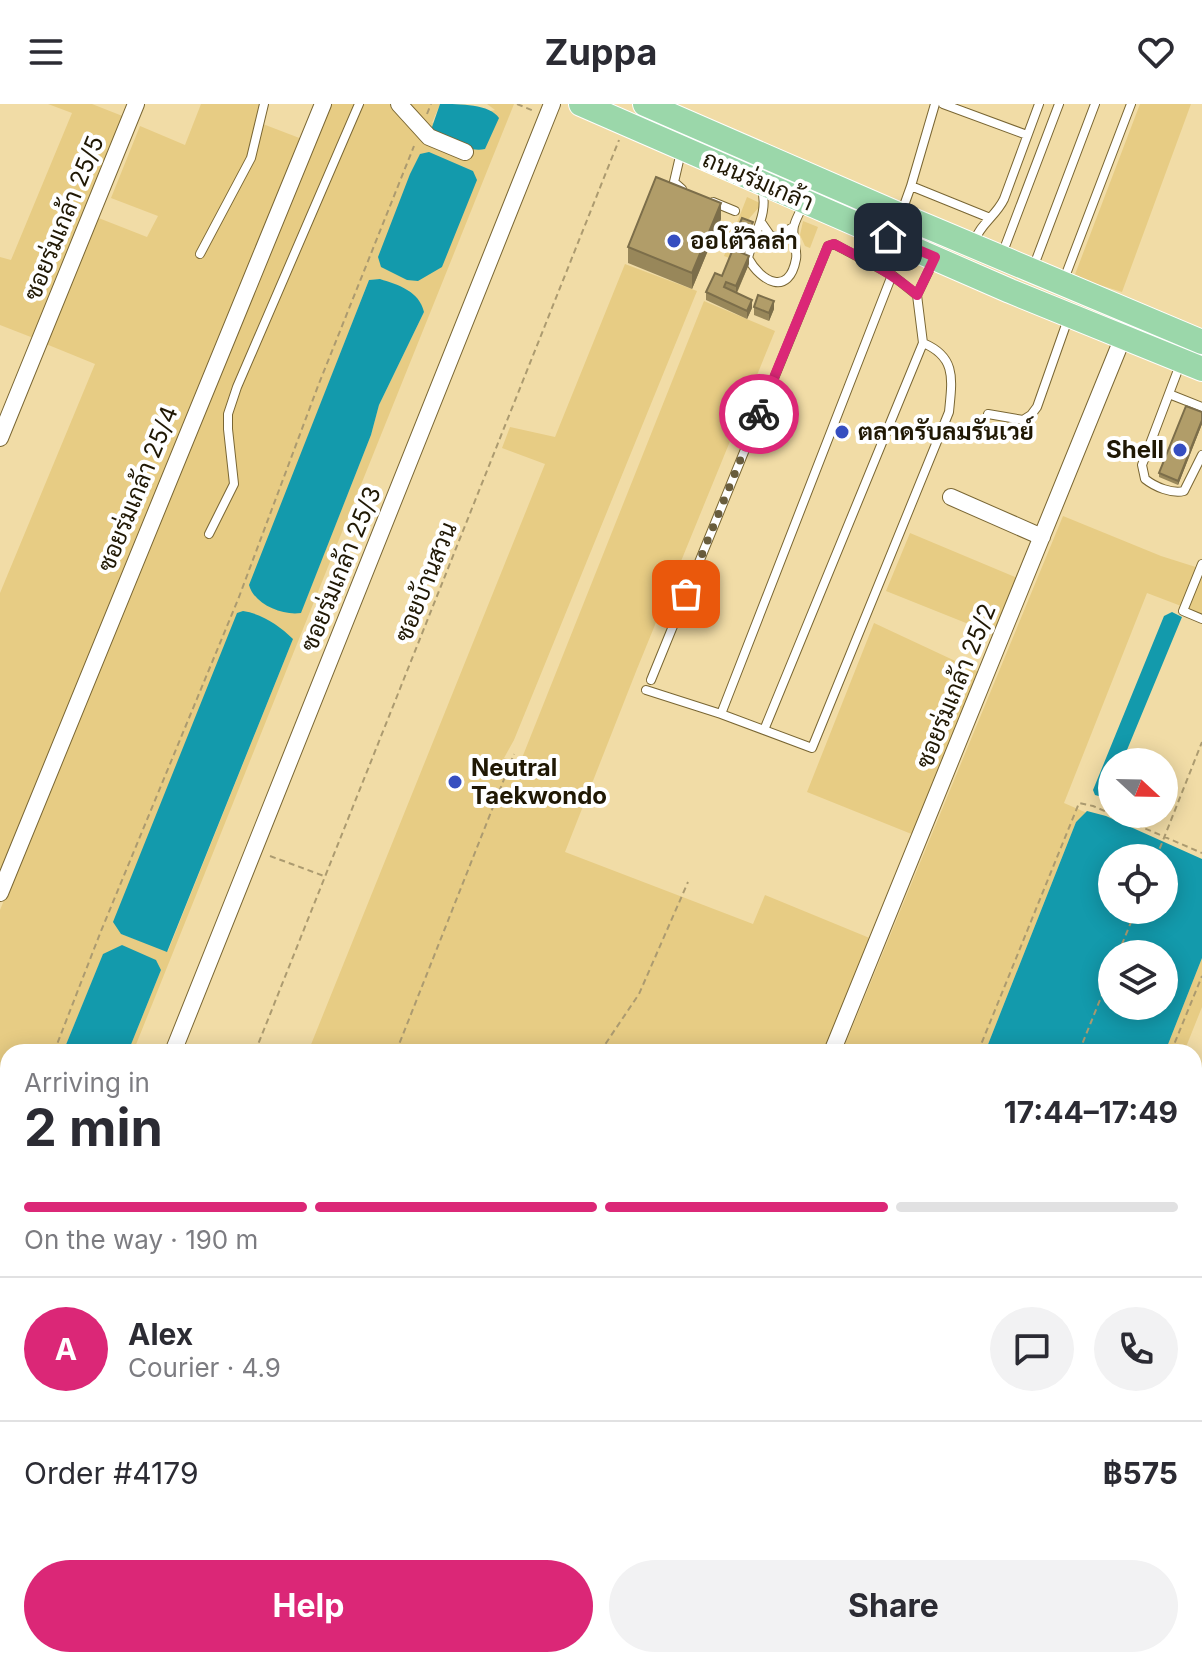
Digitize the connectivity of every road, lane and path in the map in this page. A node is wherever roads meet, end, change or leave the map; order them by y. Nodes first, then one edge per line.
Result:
1 (136, 104) edge
2 (264, 104) edge
3 (323, 104) edge
4 (359, 104) edge
5 (399, 104) edge
6 (431, 104) edge
7 (552, 104) edge
8 (581, 104) edge
9 (645, 104) edge
10 (935, 104) edge
11 (943, 104) edge
12 (1039, 104) edge
13 (1059, 104) edge
14 (1095, 104) edge
15 (1131, 104) edge
16 (625, 124) junction
17 (421, 128) junction
18 (1027, 135) junction
19 (682, 148) junction
20 (465, 152) dead end
21 (760, 183) junction
22 (911, 186) junction
23 (692, 193) edge
24 (706, 199) edge
25 (805, 202) junction
26 (735, 211) dead end
27 (900, 215) junction
28 (990, 218) junction
29 (761, 222) junction
30 (794, 226) junction
31 (973, 245) junction
32 (200, 254) dead end
33 (935, 257) junction
34 (1001, 257) junction
35 (1032, 270) junction
36 (892, 275) junction
37 (1063, 283) junction
38 (917, 295) junction
39 (1070, 315) junction
40 (1123, 337) junction
41 (1202, 342) edge
42 (923, 343) junction
43 (1192, 365) edge
44 (1169, 394) junction
45 (1202, 407) edge
46 (988, 414) dead end
47 (0, 438) edge
48 (1202, 455) edge
49 (951, 497) dead end
50 (209, 534) dead end
51 (1042, 537) junction
52 (1202, 564) edge
53 (1202, 619) edge
54 (651, 680) dead end
55 (646, 690) dead end
56 (721, 714) junction
57 (764, 730) junction
58 (1202, 742) edge
59 (514, 754) dead end
60 (1165, 836) junction
61 (1162, 844) edge
62 (1202, 853) edge
63 (264, 854) dead end
64 (325, 877) junction
65 (688, 882) dead end
66 (0, 893) edge
67 (1202, 976) edge
68 (1098, 1005) edge
69 (57, 1044) edge
70 (176, 1044) edge
71 (258, 1044) edge
72 (399, 1044) edge
73 (605, 1044) edge
74 (835, 1044) edge
75 (981, 1044) edge
76 (1082, 1044) edge
77 (1174, 1044) edge

1 - 47 street, ซอยร่มเกล้า 25/5
2 - 32 lane
3 - 66 street, ซอยร่มเกล้า 25/4
4 - 50 lane
5 - 17 street
6 - 17 path
7 - 70 street, ซอยร่มเกล้า 25/3
8 - 16 main road, ถนนร่มเกล้า
9 - 27 main road, ถนนร่มเกล้า
10 - 22 lane
11 - 18 lane
12 - 18 lane
13 - 34 lane
14 - 35 lane
15 - 37 lane
16 - 19 main road, ถนนร่มเกล้า
16 - 64 path, ซอยบ้านสวน
17 - 20 street
17 - 69 path
18 - 28 lane
19 - 21 main road, ถนนร่มเกล้า
19 - 23 lane
21 - 25 main road, ถนนร่มเกล้า
21 - 29 lane
22 - 27 lane
22 - 28 lane
24 - 26 lane
25 - 30 lane
25 - 33 main road, ถนนร่มเกล้า
27 - 31 main road, ถนนร่มเกล้า
28 - 31 lane
29 - 30 lane
29 - 30 lane
31 - 34 main road, ถนนร่มเกล้า
33 - 38 lane
33 - 39 main road, ถนนร่มเกล้า
34 - 35 main road, ถนนร่มเกล้า
35 - 37 main road, ถนนร่มเกล้า
36 - 38 lane
36 - 54 lane
36 - 56 lane
37 - 41 main road, ถนนร่มเกล้า
38 - 42 lane
39 - 40 main road, ถนนร่มเกล้า
39 - 46 lane
40 - 43 main road, ถนนร่มเกล้า
40 - 51 street, ซอยร่มเกล้า 25/2
42 - 57 lane
42 - 57 lane
43 - 44 lane
44 - 45 lane
44 - 48 lane
49 - 51 street
51 - 74 street, ซอยร่มเกล้า 25/2
52 - 53 lane
55 - 56 lane
56 - 57 lane
58 - 60 path
59 - 72 path
60 - 61 path
60 - 62 path
60 - 75 path
63 - 64 path
64 - 71 path, ซอยบ้านสวน
65 - 73 path
67 - 77 path
68 - 76 path

